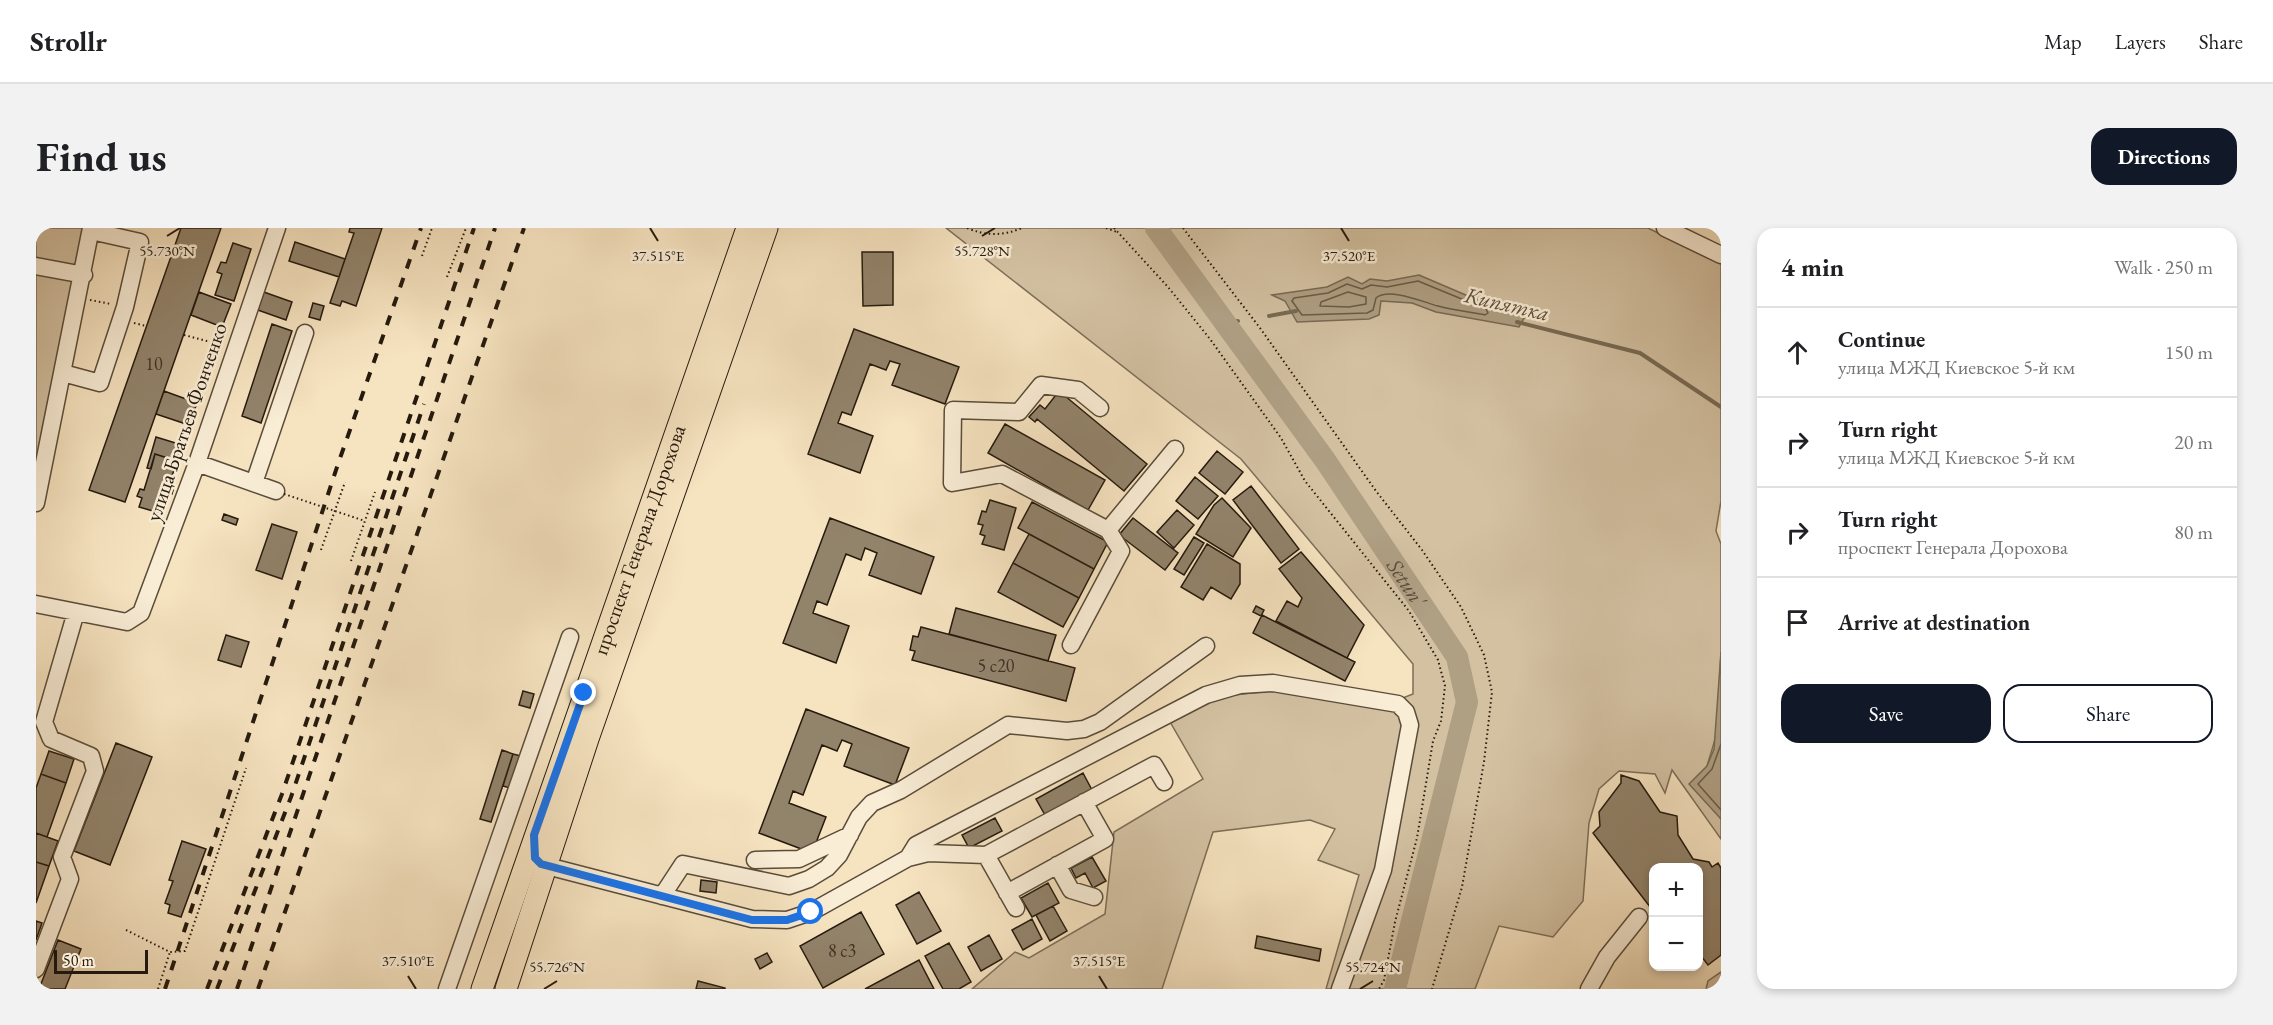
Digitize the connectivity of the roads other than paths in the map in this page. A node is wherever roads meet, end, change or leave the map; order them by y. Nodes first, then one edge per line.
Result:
1 (277, 228) edge
2 (747, 228) edge
3 (767, 228) edge
4 (1665, 228) edge
5 (91, 230) edge
6 (1721, 255) edge
7 (36, 266) edge
8 (84, 275) junction
9 (305, 333) dead end
10 (63, 372) junction
11 (1100, 408) dead end
12 (1175, 449) dead end
13 (198, 463) junction
14 (254, 483) junction
15 (280, 492) road end
16 (36, 503) edge
17 (1108, 530) junction
18 (36, 604) edge
19 (76, 612) junction
20 (570, 637) dead end
21 (1071, 645) dead end
22 (1206, 646) dead end
23 (1164, 782) dead end
24 (1084, 802) junction
25 (534, 835) junction
26 (850, 835) junction
27 (986, 855) junction
28 (908, 858) junction
29 (755, 860) dead end
30 (547, 866) junction
31 (1057, 866) junction
32 (1007, 893) junction
33 (662, 896) junction
34 (1094, 897) dead end
35 (1016, 908) dead end
36 (1639, 917) dead end
37 (36, 969) edge
38 (447, 989) edge
39 (482, 989) edge
40 (506, 989) edge
41 (1340, 989) edge
42 (1589, 989) edge

1 - 13 street, улица Братьев Фонченко
2 - 25 main road, проспект Генерала Дорохова
3 - 30 main road, проспект Генерала Дорохова
4 - 6 street
5 - 8 street
5 - 10 street
7 - 8 street
8 - 10 street
9 - 14 street
10 - 16 street
11 - 17 street
12 - 17 street
13 - 14 street
13 - 19 street, улица Братьев Фонченко
14 - 15 street
17 - 21 street
18 - 19 street
19 - 37 street
20 - 38 street
22 - 26 street
23 - 24 street
24 - 27 street
24 - 31 street
25 - 30 street
25 - 39 main road, проспект Генерала Дорохова
26 - 29 street
26 - 33 street
27 - 28 street
27 - 32 street
28 - 33 street
28 - 41 street
30 - 33 street
30 - 40 main road, проспект Генерала Дорохова
31 - 32 street
31 - 34 street
32 - 35 street
36 - 42 street

